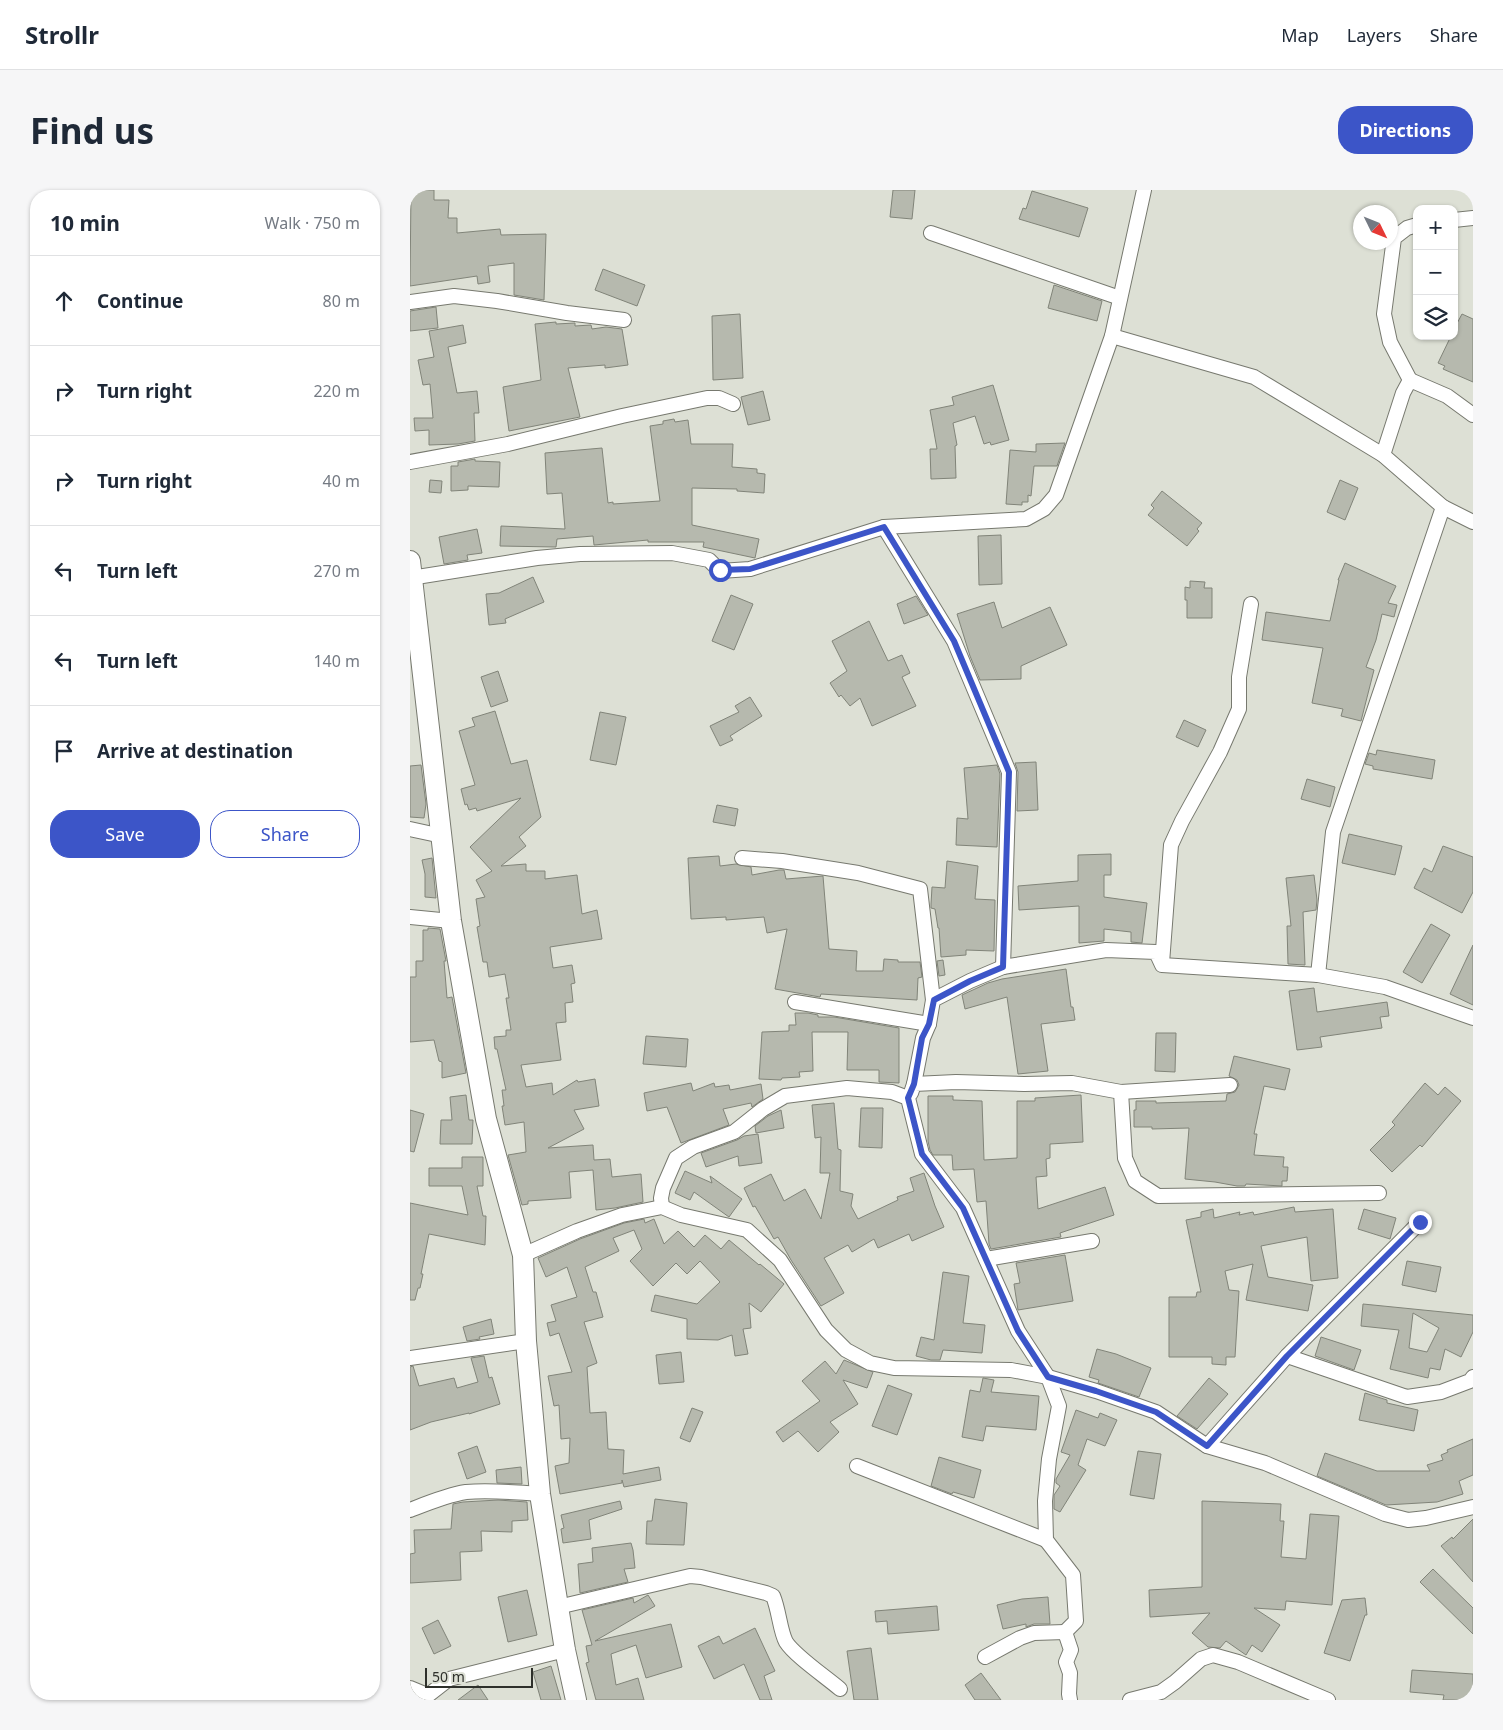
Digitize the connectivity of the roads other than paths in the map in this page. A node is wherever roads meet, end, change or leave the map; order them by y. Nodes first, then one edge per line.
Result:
1 (1144, 190) edge
2 (1473, 218) edge
3 (1458, 220) edge
4 (1413, 226) edge
5 (931, 233) dead end
6 (1120, 298) junction
7 (410, 302) edge
8 (624, 320) dead end
9 (1112, 336) junction
10 (1410, 380) junction
11 (733, 404) dead end
12 (1473, 415) edge
13 (1383, 455) junction
14 (410, 462) edge
15 (1443, 507) junction
16 (1473, 522) edge
17 (884, 527) junction
18 (411, 573) edge
19 (1251, 604) dead end
20 (410, 829) edge
21 (442, 836) junction
22 (742, 858) dead end
23 (410, 917) edge
24 (450, 921) junction
25 (1162, 965) junction
26 (1003, 967) junction
27 (1318, 975) junction
28 (934, 1000) junction
29 (795, 1002) dead end
30 (1473, 1018) edge
31 (929, 1024) junction
32 (914, 1084) junction
33 (1230, 1086) dead end
34 (1121, 1092) junction
35 (908, 1098) junction
36 (1379, 1193) dead end
37 (662, 1207) junction
38 (1420, 1222) dead end
39 (1092, 1242) dead end
40 (524, 1255) junction
41 (986, 1259) junction
42 (526, 1341) junction
43 (1287, 1356) junction
44 (410, 1358) edge
45 (1048, 1377) junction
46 (1473, 1377) edge
47 (1207, 1446) junction
48 (857, 1466) dead end
49 (540, 1494) junction
50 (1473, 1506) edge
51 (410, 1510) edge
52 (1046, 1540) junction
53 (558, 1607) junction
54 (1065, 1632) junction
55 (565, 1650) junction
56 (985, 1657) dead end
57 (410, 1688) edge
58 (840, 1689) dead end
59 (424, 1698) edge
60 (576, 1700) edge
61 (1070, 1700) edge
62 (1130, 1700) edge
63 (1328, 1700) edge

1 - 6 street
2 - 3 street
4 - 10 street
5 - 6 street
6 - 9 street
7 - 8 street
9 - 13 street
9 - 17 street
10 - 12 street
10 - 13 street
11 - 14 street
13 - 15 street
15 - 16 street
15 - 27 street
17 - 18 street
17 - 26 street
18 - 21 street
19 - 25 street
20 - 21 street
21 - 24 street
22 - 28 street
23 - 24 street
24 - 40 street
25 - 26 street
25 - 27 street
26 - 28 street
27 - 30 street
28 - 31 street
29 - 31 street
31 - 32 street
32 - 34 street
32 - 35 street
33 - 34 street
34 - 36 street
35 - 37 street
35 - 41 street
37 - 40 street
37 - 45 street
38 - 43 street
39 - 41 street
40 - 42 street
41 - 45 street
42 - 44 street
42 - 49 street
43 - 46 street
43 - 47 street
45 - 47 street
45 - 52 street
47 - 50 street
48 - 52 street
49 - 51 street
49 - 53 street
52 - 54 street
53 - 55 street
53 - 58 street
54 - 56 street
54 - 61 street
55 - 59 street
55 - 60 street
57 - 59 street
62 - 63 street

